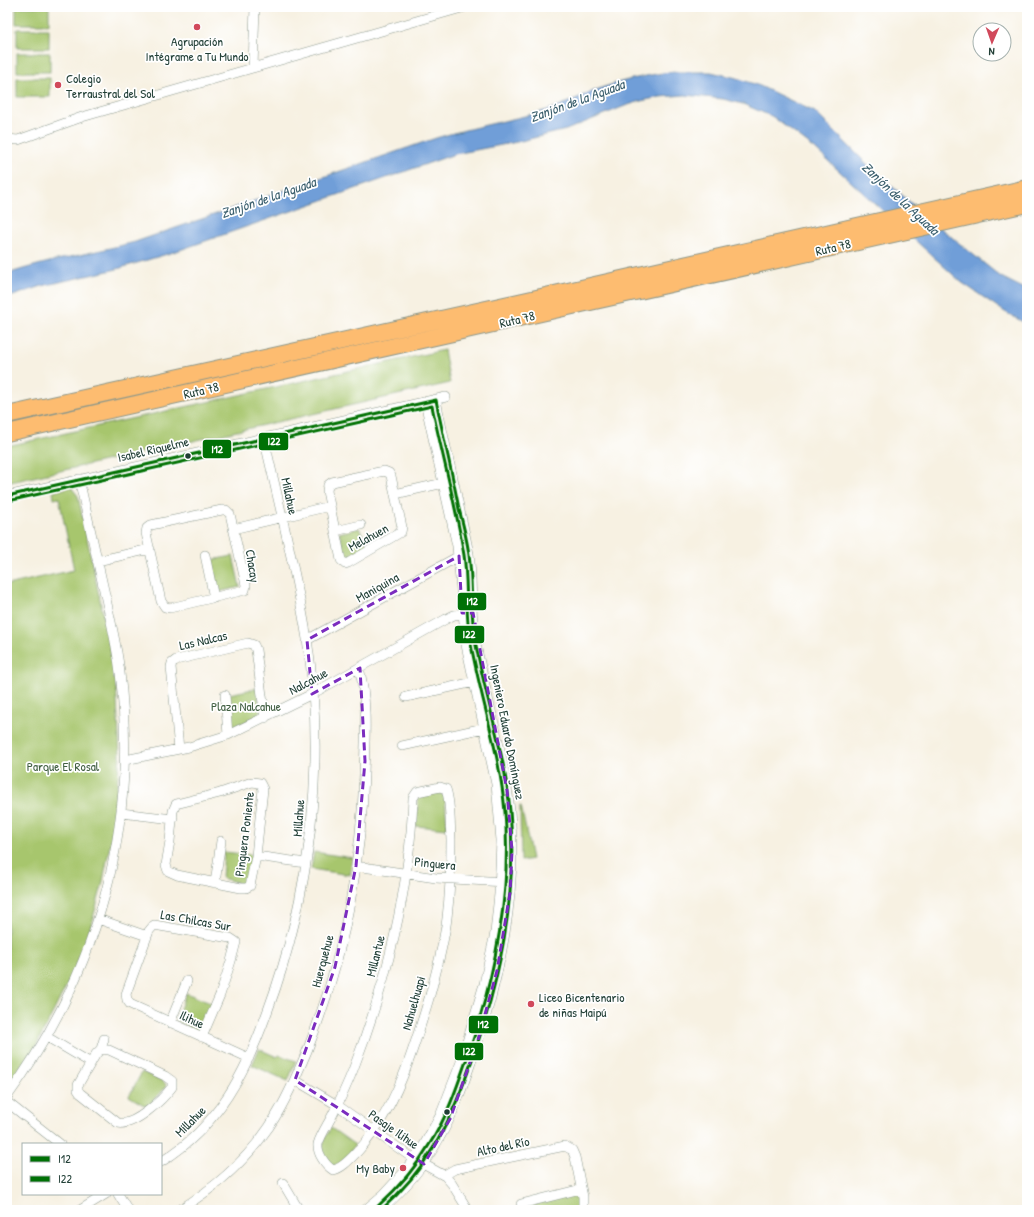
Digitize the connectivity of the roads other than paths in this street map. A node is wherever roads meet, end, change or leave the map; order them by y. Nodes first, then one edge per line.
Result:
1 (254, 7) edge
2 (465, 7) edge
3 (253, 67) junction
4 (7, 139) edge
5 (1027, 188) edge
6 (1027, 204) edge
7 (446, 398) dead end
8 (436, 400) junction
9 (425, 402) junction
10 (7, 415) edge
11 (7, 433) edge
12 (264, 438) junction
13 (79, 479) junction
14 (453, 481) junction
15 (443, 483) junction
16 (395, 494) junction
17 (7, 496) edge
18 (330, 506) junction
19 (282, 518) junction
20 (361, 525) dead end
21 (233, 529) junction
22 (335, 531) junction
23 (150, 549) junction
24 (205, 555) dead end
25 (459, 556) junction
26 (97, 561) junction
27 (214, 598) junction
28 (462, 613) junction
29 (473, 613) junction
30 (307, 640) junction
31 (359, 668) junction
32 (474, 682) junction
33 (312, 694) junction
34 (225, 695) dead end
35 (406, 696) dead end
36 (265, 718) junction
37 (484, 728) junction
38 (228, 735) junction
39 (402, 746) dead end
40 (179, 749) junction
41 (125, 760) junction
42 (446, 789) joint
43 (121, 813) junction
44 (172, 819) junction
45 (221, 841) dead end
46 (256, 856) junction
47 (306, 863) junction
48 (356, 866) junction
49 (405, 873) junction
50 (450, 879) junction
51 (500, 881) junction
52 (511, 882) junction
53 (215, 883) junction
54 (98, 919) junction
55 (147, 936) junction
56 (187, 981) dead end
57 (170, 1023) junction
58 (46, 1037) junction
59 (202, 1038) junction
60 (104, 1039) dead end
61 (101, 1049) junction
62 (249, 1058) junction
63 (91, 1063) junction
64 (295, 1080) junction
65 (7, 1096) edge
66 (7, 1102) edge
67 (337, 1105) junction
68 (374, 1130) junction
69 (59, 1143) edge
70 (317, 1147) joint
71 (414, 1159) junction
72 (162, 1161) edge
73 (424, 1164) junction
74 (445, 1176) junction
75 (283, 1183) dead end
76 (581, 1189) junction
77 (104, 1195) edge
78 (119, 1195) edge
79 (521, 1204) edge
80 (80, 1210) edge
81 (128, 1210) edge
82 (179, 1210) edge
83 (299, 1210) edge
84 (365, 1210) edge
85 (381, 1210) edge
86 (468, 1210) edge
87 (583, 1210) edge

1 - 3 street
2 - 3 street
3 - 4 street
5 - 10 highway, Ruta 78
6 - 11 highway, Ruta 78
7 - 8 street, Isabel Riquelme
8 - 9 street, Isabel Riquelme
8 - 14 street, Ingeniero Eduardo Domínguez
9 - 12 street, Isabel Riquelme
9 - 15 street, Ingeniero Eduardo Domínguez
12 - 13 street, Isabel Riquelme
12 - 19 street, Millahue
13 - 17 street, Isabel Riquelme
13 - 26 street
14 - 15 street
14 - 29 street, Ingeniero Eduardo Domínguez
15 - 16 street
15 - 25 street, Ingeniero Eduardo Domínguez
16 - 18 street, Melahuen
16 - 22 street, Melahuen
18 - 19 street
18 - 22 street, Melahuen
19 - 21 street
19 - 30 street, Millahue
20 - 22 street
21 - 23 street, Chacay
21 - 27 street, Chacay
23 - 26 street
23 - 27 street, Chacay
24 - 27 street
25 - 28 street, Ingeniero Eduardo Domínguez
25 - 30 street, Maniquina
26 - 41 street
28 - 29 street, Nalcahue
28 - 31 street, Nalcahue
28 - 32 street, Ingeniero Eduardo Domínguez
29 - 52 street, Ingeniero Eduardo Domínguez
30 - 33 street, Millahue
31 - 33 street, Nalcahue
31 - 48 street, Huerquehue
32 - 35 street
32 - 37 street, Ingeniero Eduardo Domínguez
33 - 36 street, Nalcahue
33 - 47 street, Millahue
34 - 38 street
36 - 38 street, Nalcahue
36 - 40 street, Las Nalcas
37 - 39 street
37 - 51 street, Ingeniero Eduardo Domínguez
38 - 40 street, Nalcahue
40 - 41 street, Nalcahue
41 - 43 street
42 - 49 street, Millantue
42 - 50 street, Nahuelhuapi
43 - 44 street
43 - 54 street
44 - 46 street, Pinguera Poniente
44 - 53 street
45 - 53 street
46 - 47 street
46 - 53 street, Pinguera Poniente
47 - 62 street, Millahue
48 - 49 street, Pinguera
48 - 64 street, Huerquehue
49 - 50 street, Pinguera
49 - 67 street, Millantue
50 - 51 street, Pinguera
50 - 68 street, Nahuelhuapi
51 - 52 street, Pinguera
51 - 71 street, Ingeniero Eduardo Domínguez
52 - 73 street, Ingeniero Eduardo Domínguez
54 - 55 street
54 - 58 street
55 - 57 street, Ilihue
55 - 59 street, Las Chilcas Sur
56 - 57 street
57 - 59 street, Ilihue
58 - 63 street
58 - 65 street
59 - 62 street, Ilihue
60 - 61 street
61 - 63 street
61 - 63 street
62 - 72 street, Millahue
64 - 67 street, Pasaje Ilihue
64 - 82 street, Huerquehue
66 - 69 street
67 - 68 street, Pasaje Ilihue
67 - 70 street, Millantue
68 - 70 street, Nahuelhuapi
68 - 71 street, Pasaje Ilihue
71 - 73 street, Pasaje Ilihue
71 - 84 street, Ingeniero Eduardo Domínguez
73 - 74 street, Pasaje Ilihue
73 - 85 street, Ingeniero Eduardo Domínguez
74 - 76 street, Alto del Río
74 - 86 street, Pasaje Ilihue
75 - 83 street
76 - 79 street
76 - 87 street
77 - 80 street
78 - 81 street

